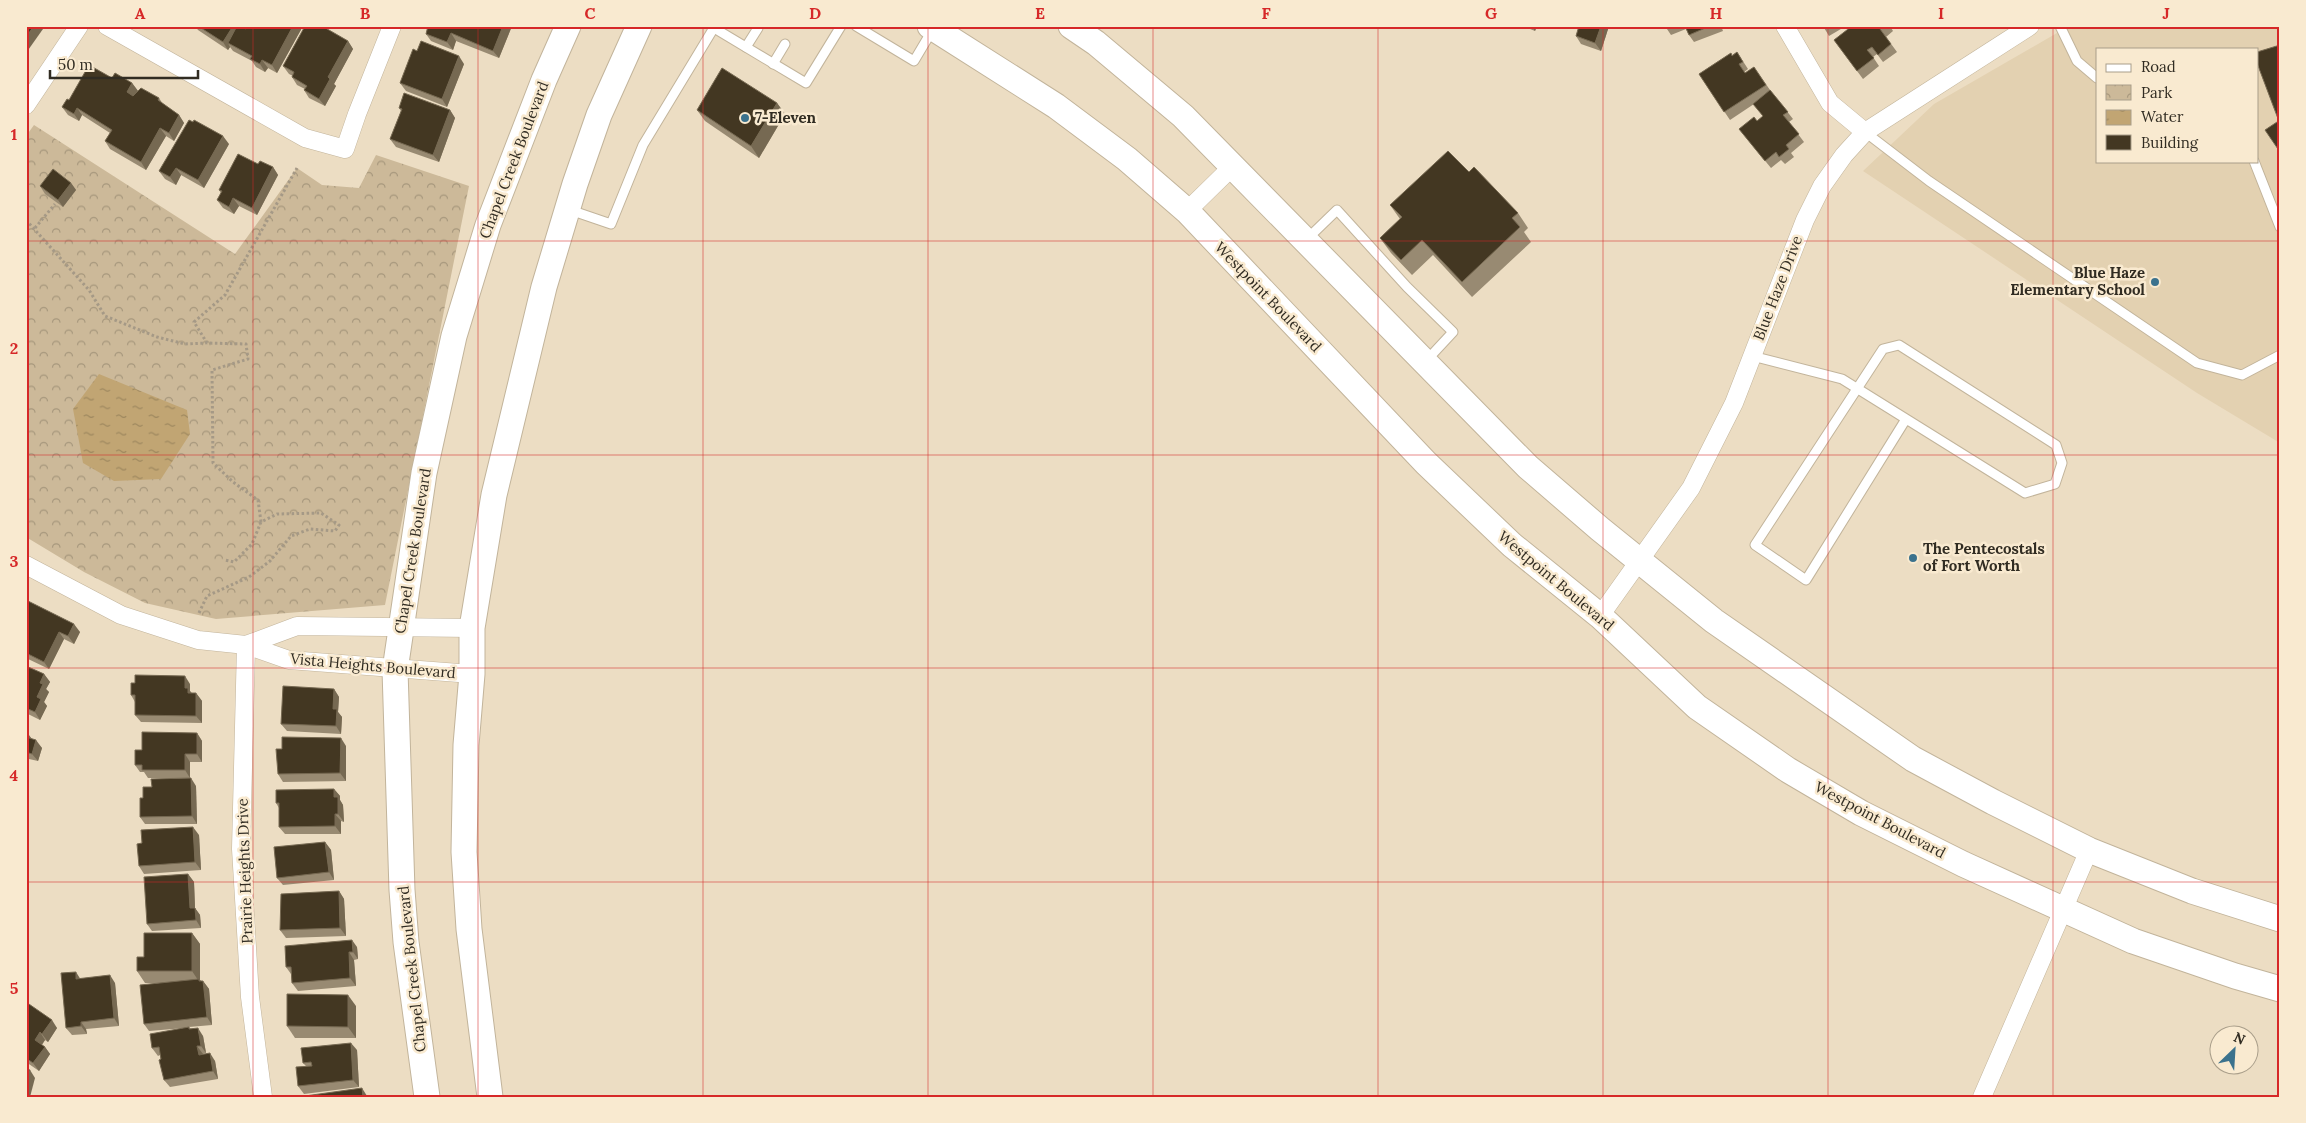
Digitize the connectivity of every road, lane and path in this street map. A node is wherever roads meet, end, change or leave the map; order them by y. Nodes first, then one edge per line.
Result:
1 (80, 26) edge
2 (107, 26) edge
3 (392, 26) edge
4 (568, 26) edge
5 (639, 26) edge
6 (841, 26) edge
7 (856, 26) edge
8 (1070, 26) edge
9 (1785, 26) edge
10 (2030, 26) edge
11 (2060, 26) edge
12 (715, 27) edge
13 (931, 27) edge
14 (758, 28) dead end
15 (785, 44) dead end
16 (746, 47) junction
17 (773, 64) junction
18 (2096, 77) edge
19 (26, 105) edge
20 (1865, 132) junction
21 (2254, 162) edge
22 (1233, 166) junction
23 (297, 168) dead end
24 (55, 204) edge
25 (567, 209) junction
26 (1187, 211) junction
27 (26, 220) edge
28 (2280, 227) edge
29 (35, 228) junction
30 (1306, 240) junction
31 (207, 343) junction
32 (2280, 355) edge
33 (1752, 356) junction
34 (1425, 362) junction
35 (1856, 388) junction
36 (1906, 419) junction
37 (261, 522) junction
38 (225, 560) dead end
39 (1639, 560) junction
40 (26, 565) edge
41 (199, 613) dead end
42 (1600, 616) junction
43 (401, 626) junction
44 (472, 628) junction
45 (246, 645) junction
46 (395, 670) junction
47 (472, 674) junction
48 (2089, 850) junction
49 (2063, 909) junction
50 (2280, 919) edge
51 (2280, 989) edge
52 (263, 1097) edge
53 (427, 1097) edge
54 (490, 1097) edge
55 (1982, 1097) edge

1 - 19 street
2 - 3 street
4 - 43 main road, Chapel Creek Boulevard
5 - 25 main road
6 - 17 lane
7 - 13 lane
8 - 22 main road
9 - 20 street
10 - 20 street, Blue Haze Drive
11 - 18 lane
12 - 16 lane
12 - 25 lane
13 - 26 main road, Westpoint Boulevard
14 - 16 lane
15 - 17 lane
16 - 17 lane
20 - 32 lane
20 - 33 street, Blue Haze Drive
21 - 28 lane
22 - 26 street
22 - 30 main road
23 - 31 path
24 - 29 path
25 - 44 main road
26 - 42 main road, Westpoint Boulevard
27 - 29 path
29 - 31 path
30 - 34 main road
30 - 34 lane
31 - 37 path
33 - 35 lane
33 - 39 street, Blue Haze Drive
34 - 39 main road
35 - 36 lane
35 - 36 lane
35 - 36 lane
37 - 38 path
37 - 41 path
39 - 42 street, Blue Haze Drive
39 - 48 main road
40 - 45 street, Vista Heights Boulevard
42 - 49 main road, Westpoint Boulevard
43 - 44 street, Vista Heights Boulevard
43 - 45 street, Vista Heights Boulevard
43 - 46 main road, Chapel Creek Boulevard
44 - 47 main road
45 - 46 street, Vista Heights Boulevard
45 - 52 street, Prairie Heights Drive
46 - 47 street, Vista Heights Boulevard
46 - 53 main road, Chapel Creek Boulevard
47 - 54 main road
48 - 49 street
48 - 50 main road
49 - 51 main road, Westpoint Boulevard
49 - 55 street

